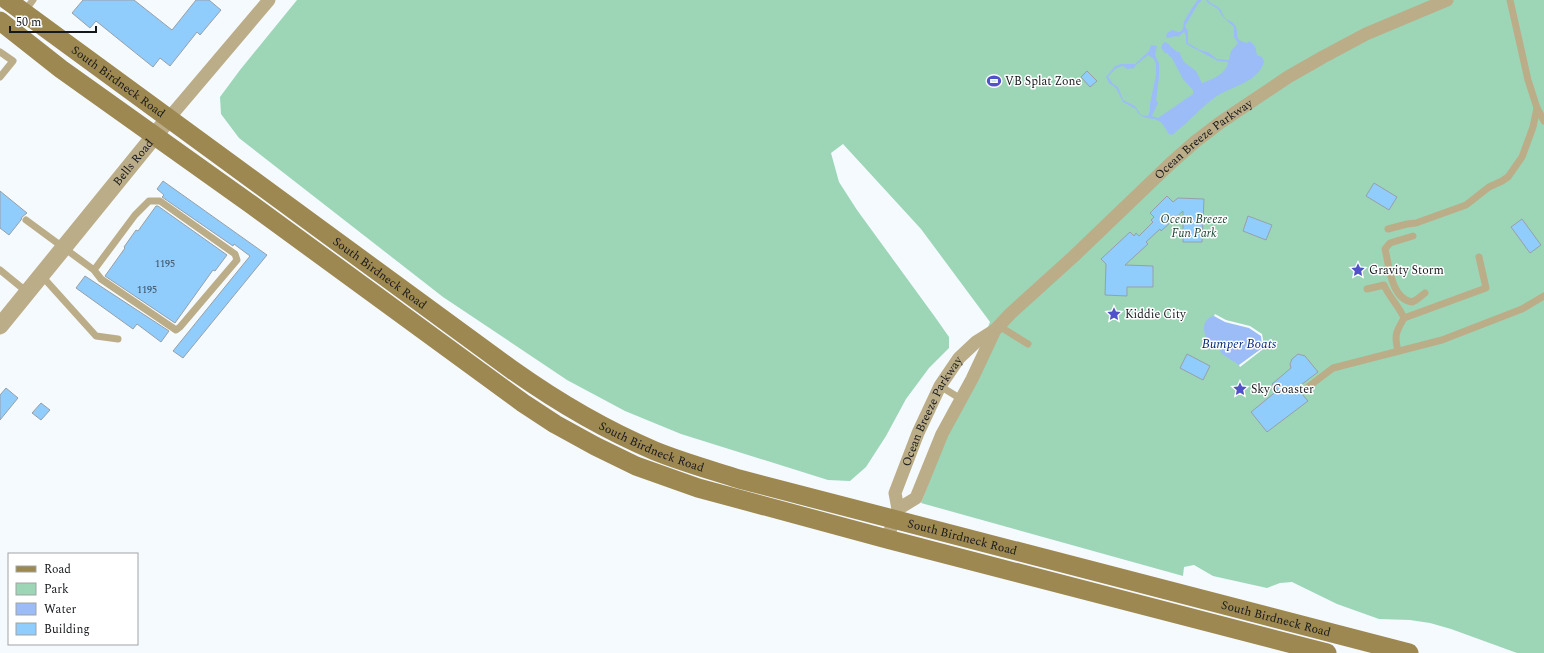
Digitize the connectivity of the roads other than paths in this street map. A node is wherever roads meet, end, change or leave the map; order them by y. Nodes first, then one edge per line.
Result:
1 (7, 0) edge
2 (269, 0) edge
3 (1447, 0) edge
4 (1510, 0) edge
5 (28, 6) edge
6 (0, 21) edge
7 (0, 52) edge
8 (0, 78) edge
9 (1537, 108) junction
10 (1544, 114) edge
11 (169, 118) junction
12 (1544, 121) edge
13 (154, 135) junction
14 (26, 220) dead end
15 (1388, 229) dead end
16 (1413, 236) dead end
17 (63, 247) junction
18 (1479, 257) dead end
19 (0, 270) edge
20 (94, 270) junction
21 (41, 275) junction
22 (1367, 289) dead end
23 (27, 292) junction
24 (1425, 293) dead end
25 (1544, 296) edge
26 (1409, 301) junction
27 (1411, 315) junction
28 (1404, 318) junction
29 (0, 326) edge
30 (997, 328) junction
31 (118, 339) dead end
32 (1028, 344) dead end
33 (1398, 351) junction
34 (940, 386) junction
35 (1308, 387) dead end
36 (961, 399) junction
37 (896, 514) junction
38 (887, 539) junction
39 (1327, 653) edge
40 (1409, 653) edge

1 - 5 main road, South Birdneck Road
2 - 11 street, Bells Road
3 - 30 street, Ocean Breeze Parkway
4 - 9 lane
5 - 11 main road, South Birdneck Road
6 - 13 main road, South Birdneck Road
7 - 8 lane
9 - 10 lane
9 - 12 lane
9 - 15 lane
11 - 13 street, Bells Road
11 - 37 main road, South Birdneck Road
13 - 17 street, Bells Road
13 - 38 main road, South Birdneck Road
14 - 17 lane
16 - 26 lane
17 - 20 lane
17 - 21 street, Bells Road
18 - 27 lane
19 - 23 lane
20 - 20 lane
21 - 23 street, Bells Road
21 - 31 lane
22 - 28 lane
23 - 29 street, Bells Road
24 - 26 lane
25 - 33 lane
26 - 27 lane
27 - 28 lane
28 - 33 lane
30 - 32 lane
30 - 34 street, Ocean Breeze Parkway
30 - 36 street, Ocean Breeze Parkway
33 - 35 lane
34 - 36 lane
34 - 37 street, Ocean Breeze Parkway
36 - 37 street, Ocean Breeze Parkway
37 - 38 street, Ocean Breeze Parkway
37 - 40 main road, South Birdneck Road
38 - 39 main road, South Birdneck Road

